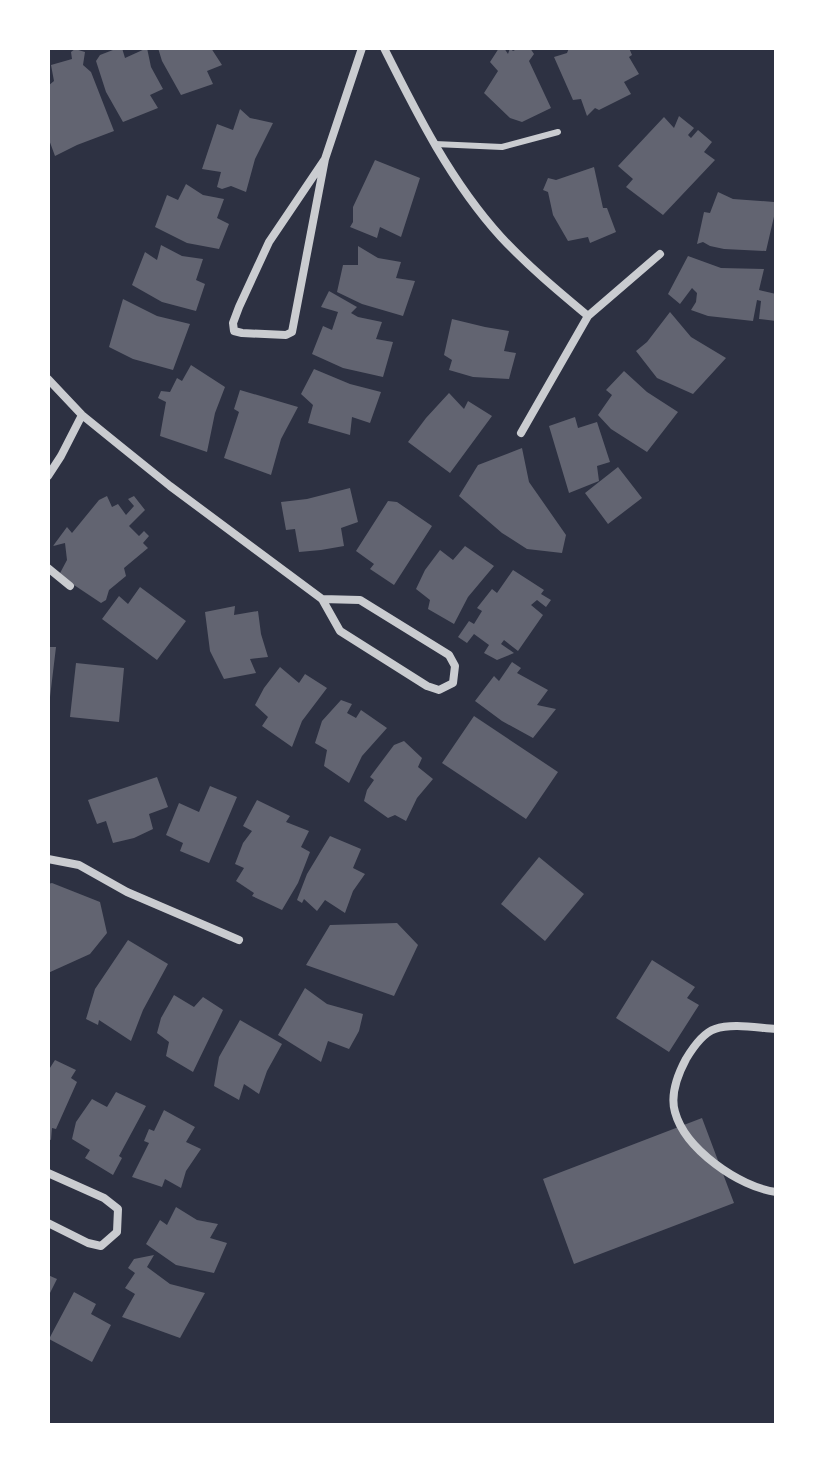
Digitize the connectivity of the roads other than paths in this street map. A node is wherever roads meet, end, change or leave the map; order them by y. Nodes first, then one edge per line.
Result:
1 (362, 48) edge
2 (384, 48) edge
3 (558, 132) dead end
4 (435, 144) junction
5 (325, 159) junction
6 (660, 254) dead end
7 (588, 316) junction
8 (48, 379) edge
9 (82, 415) junction
10 (521, 433) dead end
11 (48, 476) edge
12 (48, 568) edge
13 (70, 586) dead end
14 (322, 599) junction
15 (48, 859) edge
16 (239, 940) dead end
17 (776, 1029) edge
18 (48, 1173) edge
19 (776, 1192) edge
20 (48, 1223) edge

1 - 5 street
2 - 4 street
3 - 4 lane
4 - 7 street
5 - 5 street
6 - 7 street
7 - 10 street
8 - 9 street
9 - 11 street
9 - 14 street
12 - 13 street
14 - 14 street
15 - 16 street
17 - 19 street
18 - 20 street

